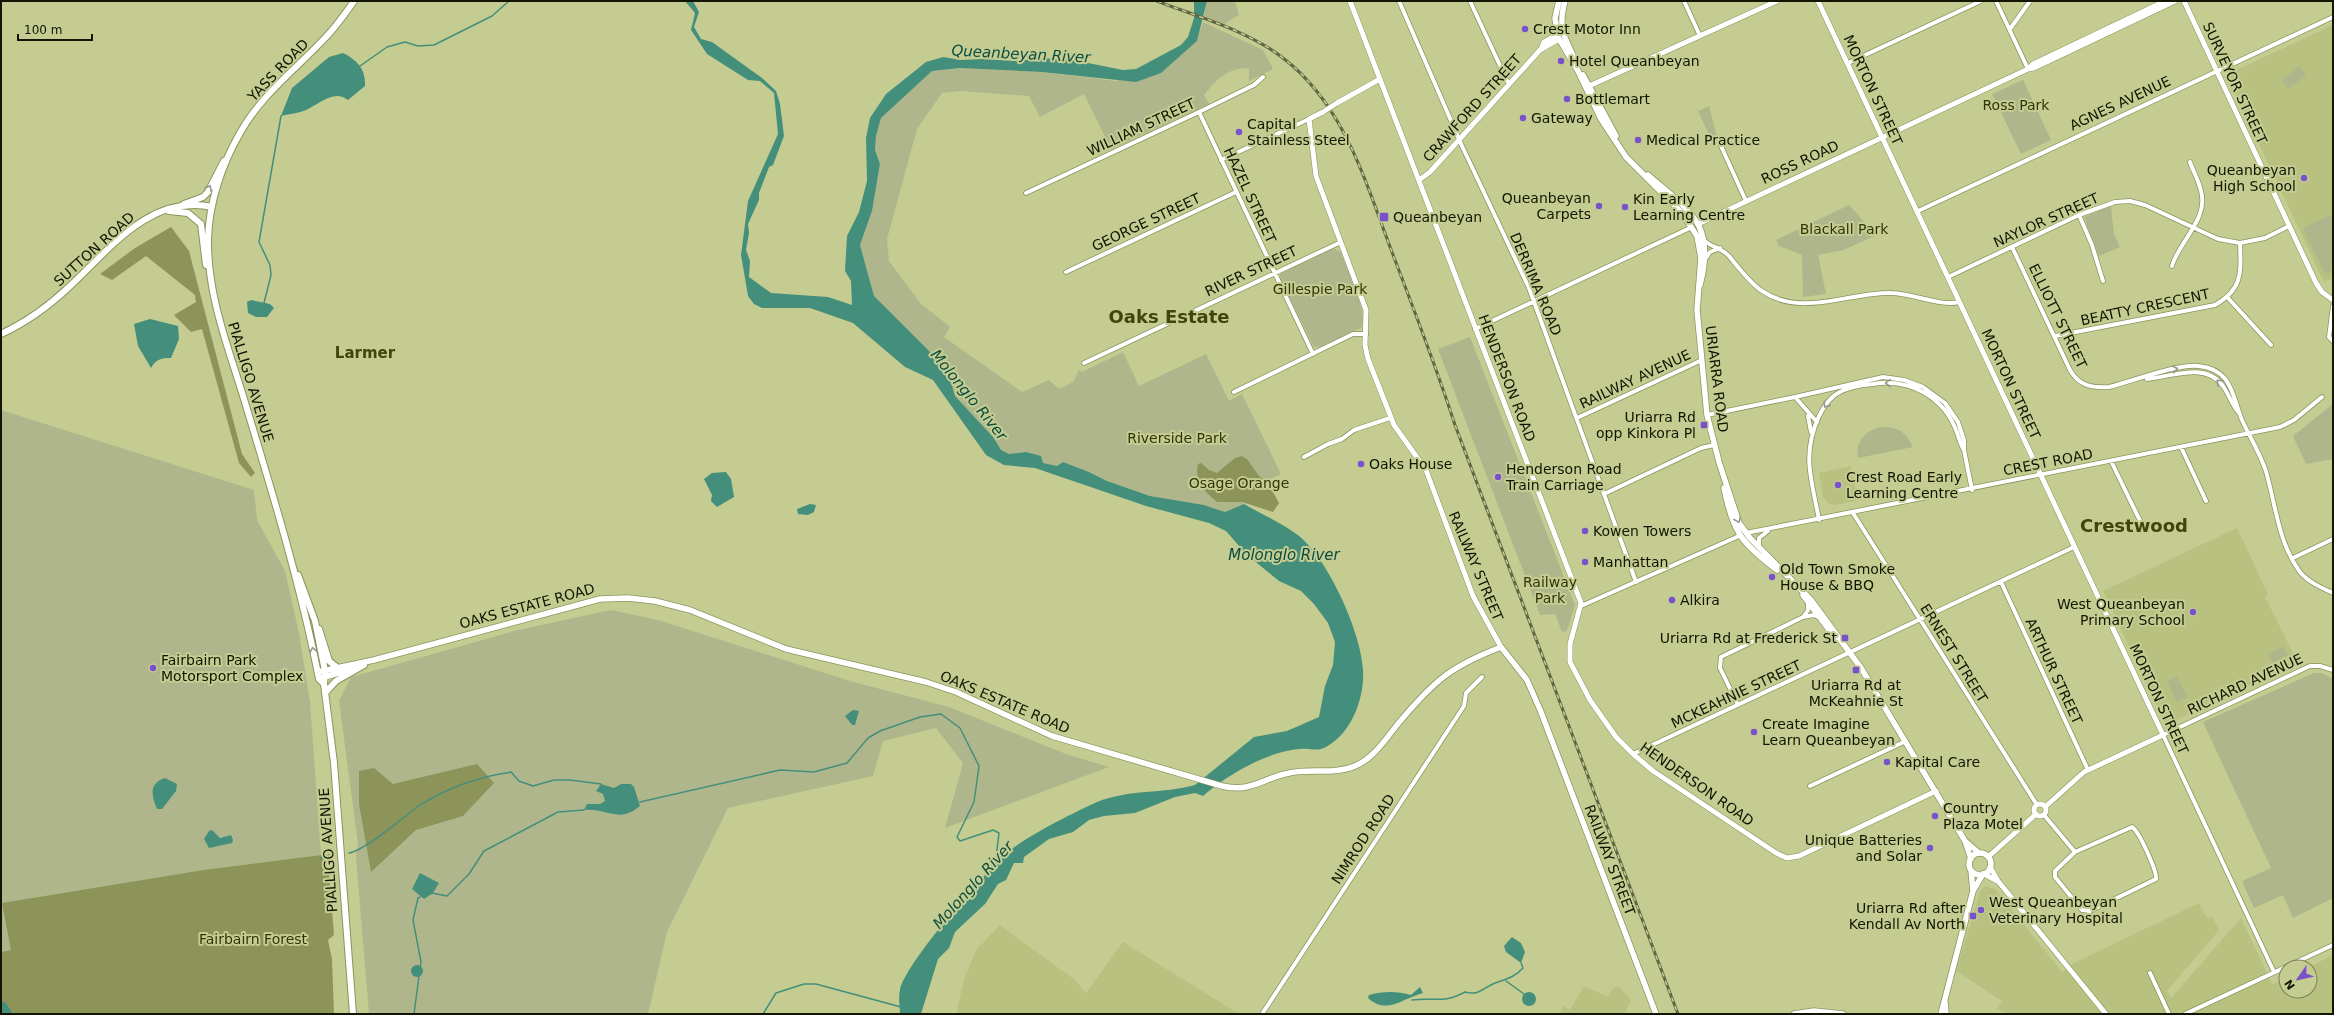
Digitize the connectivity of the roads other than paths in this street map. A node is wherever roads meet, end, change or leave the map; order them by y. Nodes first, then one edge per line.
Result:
1 (354, 1) edge
2 (1350, 1) edge
3 (1399, 1) edge
4 (1470, 1) edge
5 (1566, 1) edge
6 (1684, 1) edge
7 (1776, 1) edge
8 (1818, 1) edge
9 (1981, 1) edge
10 (1996, 1) edge
11 (2030, 1) edge
12 (2165, 1) edge
13 (2176, 1) edge
14 (2184, 1) edge
15 (1559, 2) edge
16 (2333, 17) edge
17 (2010, 29) junction
18 (1559, 36) junction
19 (1700, 36) junction
20 (1848, 64) junction
21 (2028, 69) junction
22 (2217, 70) junction
23 (1263, 77) dead end
24 (1380, 79) junction
25 (1510, 85) junction
26 (1592, 85) junction
27 (1590, 94) junction
28 (1199, 112) junction
29 (1309, 119) junction
30 (1882, 137) junction
31 (1459, 140) junction
32 (1721, 146) dead end
33 (232, 150) junction
34 (1221, 160) junction
35 (2190, 162) dead end
36 (1419, 180) junction
37 (1236, 192) junction
38 (1026, 193) dead end
39 (1746, 201) junction
40 (177, 207) junction
41 (212, 207) junction
42 (162, 211) junction
43 (1918, 212) junction
44 (2079, 215) junction
45 (1698, 224) junction
46 (2289, 226) junction
47 (1692, 227) junction
48 (2192, 228) junction
49 (1704, 240) junction
50 (1341, 242) junction
51 (2240, 243) junction
52 (2012, 247) junction
53 (1721, 249) junction
54 (1706, 258) junction
55 (2172, 266) dead end
56 (1066, 272) dead end
57 (1274, 272) junction
58 (1948, 277) junction
59 (2103, 281) dead end
60 (211, 282) junction
61 (2228, 298) junction
62 (1697, 299) junction
63 (2333, 300) edge
64 (1534, 301) junction
65 (1959, 302) junction
66 (2333, 306) edge
67 (1475, 329) junction
68 (1, 334) edge
69 (1366, 334) junction
70 (2055, 336) junction
71 (2333, 341) edge
72 (2271, 345) dead end
73 (1313, 354) junction
74 (1702, 360) junction
75 (1084, 363) dead end
76 (1827, 391) junction
77 (1234, 392) dead end
78 (1839, 392) junction
79 (1795, 397) junction
80 (2322, 397) dead end
81 (1805, 410) junction
82 (1707, 415) junction
83 (1390, 418) junction
84 (1577, 418) junction
85 (1817, 422) junction
86 (1811, 434) junction
87 (2248, 434) junction
88 (1714, 445) junction
89 (2182, 447) junction
90 (1964, 450) junction
91 (1304, 457) dead end
92 (2112, 461) junction
93 (1719, 462) junction
94 (2041, 475) junction
95 (1972, 490) junction
96 (1604, 494) junction
97 (2206, 501) dead end
98 (1853, 513) junction
99 (1819, 520) junction
100 (1770, 529) junction
101 (2145, 531) dead end
102 (1746, 534) junction
103 (1739, 536) junction
104 (2333, 539) edge
105 (2074, 547) junction
106 (1760, 548) junction
107 (2293, 558) junction
108 (291, 560) junction
109 (1786, 577) junction
110 (1636, 582) junction
111 (2001, 582) junction
112 (1798, 588) junction
113 (2333, 593) edge
114 (1808, 603) junction
115 (1581, 606) junction
116 (1804, 617) junction
117 (1818, 617) junction
118 (1920, 620) junction
119 (314, 621) junction
120 (1501, 647) junction
121 (1847, 650) junction
122 (367, 663) junction
123 (338, 668) junction
124 (2333, 670) edge
125 (321, 671) junction
126 (1482, 677) dead end
127 (323, 680) junction
128 (325, 693) junction
129 (1738, 705) junction
130 (2163, 735) junction
131 (1906, 740) junction
132 (1633, 754) junction
133 (2088, 770) junction
134 (1810, 786) dead end
135 (1936, 791) junction
136 (2037, 805) junction
137 (2045, 807) junction
138 (2036, 814) junction
139 (2044, 815) junction
140 (1965, 841) junction
141 (2075, 852) junction
142 (1979, 853) junction
143 (1988, 857) junction
144 (1970, 859) junction
145 (1990, 867) junction
146 (1971, 870) junction
147 (1983, 874) junction
148 (1998, 882) junction
149 (1973, 891) junction
150 (2333, 945) edge
151 (2274, 972) junction
152 (2150, 973) dead end
153 (353, 1014) edge
154 (1262, 1014) edge
155 (1656, 1014) edge
156 (1794, 1014) edge
157 (1844, 1014) edge
158 (1945, 1014) edge
159 (2106, 1014) edge
160 (2169, 1014) edge
161 (2185, 1014) edge

1 - 33 main road, YASS ROAD
2 - 24 street, HENDERSON ROAD
3 - 31 street, DERRIMA ROAD
4 - 25 street
5 - 18 main road
6 - 19 street
7 - 19 street
8 - 20 street, MORTON STREET
9 - 20 street
10 - 17 street
11 - 17 street
12 - 21 street, ROSS ROAD
13 - 21 street, ROSS ROAD
14 - 22 street, SURVEYOR STREET
15 - 18 main road
16 - 22 street, AGNES AVENUE
17 - 21 street
18 - 25 street, CRAWFORD STREET
18 - 26 main road
18 - 27 main road, URIARRA ROAD
19 - 26 street
20 - 30 street, MORTON STREET
21 - 30 street, ROSS ROAD
22 - 43 street, AGNES AVENUE
22 - 46 street, SURVEYOR STREET
23 - 28 street, WILLIAM STREET
24 - 29 street, bridge
24 - 36 street, HENDERSON ROAD
25 - 31 street, CRAWFORD STREET
26 - 27 main road
27 - 45 main road, URIARRA ROAD
27 - 47 main road, URIARRA ROAD
28 - 34 street, HAZEL STREET
28 - 38 street, WILLIAM STREET
29 - 34 street
29 - 50 street, RAILWAY STREET
30 - 39 street, ROSS ROAD
30 - 43 street, MORTON STREET
31 - 36 street, CRAWFORD STREET
31 - 64 street, DERRIMA ROAD
32 - 39 street
40 -> 33 main road
33 - 41 main road, YASS ROAD
34 - 37 street, HAZEL STREET
35 - 48 street
36 - 67 street, HENDERSON ROAD
37 - 56 street, GEORGE STREET
37 - 57 street, HAZEL STREET
39 - 45 street, ROSS ROAD
40 - 41 main road, SUTTON ROAD
40 - 42 main road, SUTTON ROAD
41 - 60 main road, PIALLIGO AVENUE
42 - 60 main road
42 - 68 main road, SUTTON ROAD
43 - 58 street, MORTON STREET
44 - 48 street, NAYLOR STREET
44 - 52 street, NAYLOR STREET
44 - 59 street
45 - 47 main road, ROSS ROAD
45 - 49 main road, URIARRA ROAD
46 - 51 street, NAYLOR STREET
46 - 63 street, SURVEYOR STREET
47 - 62 main road, URIARRA ROAD
47 - 64 street, ROSS ROAD
48 - 51 street, NAYLOR STREET
48 - 55 street
49 - 53 street
49 - 54 main road, URIARRA ROAD
50 - 57 street, RIVER STREET
50 - 69 street, RAILWAY STREET
51 - 61 street, BEATTY CRESCENT
52 - 58 street, NAYLOR STREET
52 - 70 street, ELLIOTT STREET
53 - 54 street
53 - 65 street
54 - 62 main road, URIARRA ROAD
57 - 73 street, HAZEL STREET
57 - 75 street, RIVER STREET
58 - 65 street, MORTON STREET
60 - 108 main road, PIALLIGO AVENUE
61 - 70 street, BEATTY CRESCENT
61 - 72 street
62 - 74 main road, URIARRA ROAD
64 - 67 street, ROSS ROAD
64 - 84 street, DERRIMA ROAD
65 - 94 street, MORTON STREET
66 - 71 street
67 - 115 street, HENDERSON ROAD
69 - 73 street
69 - 83 street, RAILWAY STREET
70 - 87 street, ELLIOTT STREET
73 - 77 street
74 - 82 main road, URIARRA ROAD
74 - 84 street, RAILWAY AVENUE
76 - 78 street
76 - 79 street
76 - 90 street
78 -> 85 street
90 -> 78 street
79 - 81 street
79 - 82 street
80 - 87 street, CREST ROAD
81 - 85 street
81 - 86 street
82 - 88 main road, URIARRA ROAD
83 - 91 street
83 - 120 street, RAILWAY STREET
84 - 96 street, DERRIMA ROAD
85 - 86 street
86 - 99 street
87 - 89 street, CREST ROAD
87 - 107 street, ELLIOTT STREET
88 - 93 main road, URIARRA ROAD
88 - 96 street
89 - 92 street, CREST ROAD
89 - 97 street
90 - 95 street
92 - 94 street, CREST ROAD
92 - 101 street
93 -> 102 main road, URIARRA ROAD
93 - 103 main road, URIARRA ROAD
94 - 95 street, CREST ROAD
94 - 105 street, MORTON STREET
95 - 98 street, CREST ROAD
96 - 110 street, DERRIMA ROAD
98 - 99 street, CREST ROAD
98 - 118 street, ERNEST STREET
99 - 100 street, CREST ROAD
100 - 102 street, CREST ROAD
100 - 106 street
102 - 103 main road, CREST ROAD
102 - 106 main road, URIARRA ROAD
103 - 109 main road, URIARRA ROAD
103 - 110 street, CREST ROAD
104 - 107 street
105 - 111 street, MCKEAHNIE STREET
105 - 130 street, MORTON STREET
106 - 109 main road, URIARRA ROAD
107 - 113 street, ELLIOTT STREET
108 - 119 main road, PIALLIGO AVENUE
125 -> 108 main road, PIALLIGO AVENUE
109 - 112 main road, URIARRA ROAD
110 - 115 street, CREST ROAD
111 - 118 street, MCKEAHNIE STREET
111 - 133 street, ARTHUR STREET
112 - 114 main road, URIARRA ROAD
112 - 121 main road, URIARRA ROAD
114 - 116 street
114 - 117 main road, URIARRA ROAD
115 - 132 street, HENDERSON ROAD
116 - 117 street
116 - 129 street
117 - 121 main road, URIARRA ROAD
118 - 121 street, MCKEAHNIE STREET
118 - 136 street, ERNEST STREET
119 - 123 main road
119 - 125 main road, PIALLIGO AVENUE
120 - 122 main road, OAKS ESTATE ROAD
120 - 155 main road, RAILWAY STREET
121 - 129 street, MCKEAHNIE STREET
121 - 131 main road, URIARRA ROAD
122 - 123 main road, OAKS ESTATE ROAD
122 - 127 main road, OAKS ESTATE ROAD
122 - 128 main road
123 - 125 main road, OAKS ESTATE ROAD
124 - 130 street, RICHARD AVENUE
125 - 127 main road, PIALLIGO AVENUE
126 - 154 street, NIMROD ROAD
127 - 128 main road, PIALLIGO AVENUE
128 - 153 main road, PIALLIGO AVENUE
129 - 132 street, MCKEAHNIE STREET
130 - 133 street, RICHARD AVENUE
130 - 151 street, MORTON STREET
131 - 134 street
131 - 135 main road, URIARRA ROAD
132 - 135 street, HENDERSON ROAD
133 - 137 street, RICHARD AVENUE
135 - 140 main road, URIARRA ROAD
136 - 137 street
136 - 138 street
137 - 139 street
138 - 139 street
138 - 143 street
139 - 141 street
140 - 142 main road, URIARRA ROAD
140 - 144 main road, URIARRA ROAD
141 - 141 street
142 - 143 main road
142 - 144 main road
143 - 145 main road
144 - 146 main road
145 - 147 main road
145 - 148 street
146 - 147 main road
146 - 149 main road
147 - 148 street
147 - 149 main road
148 - 159 street
149 - 158 main road
150 - 151 street
151 - 161 street
152 - 160 street
156 - 157 main road

